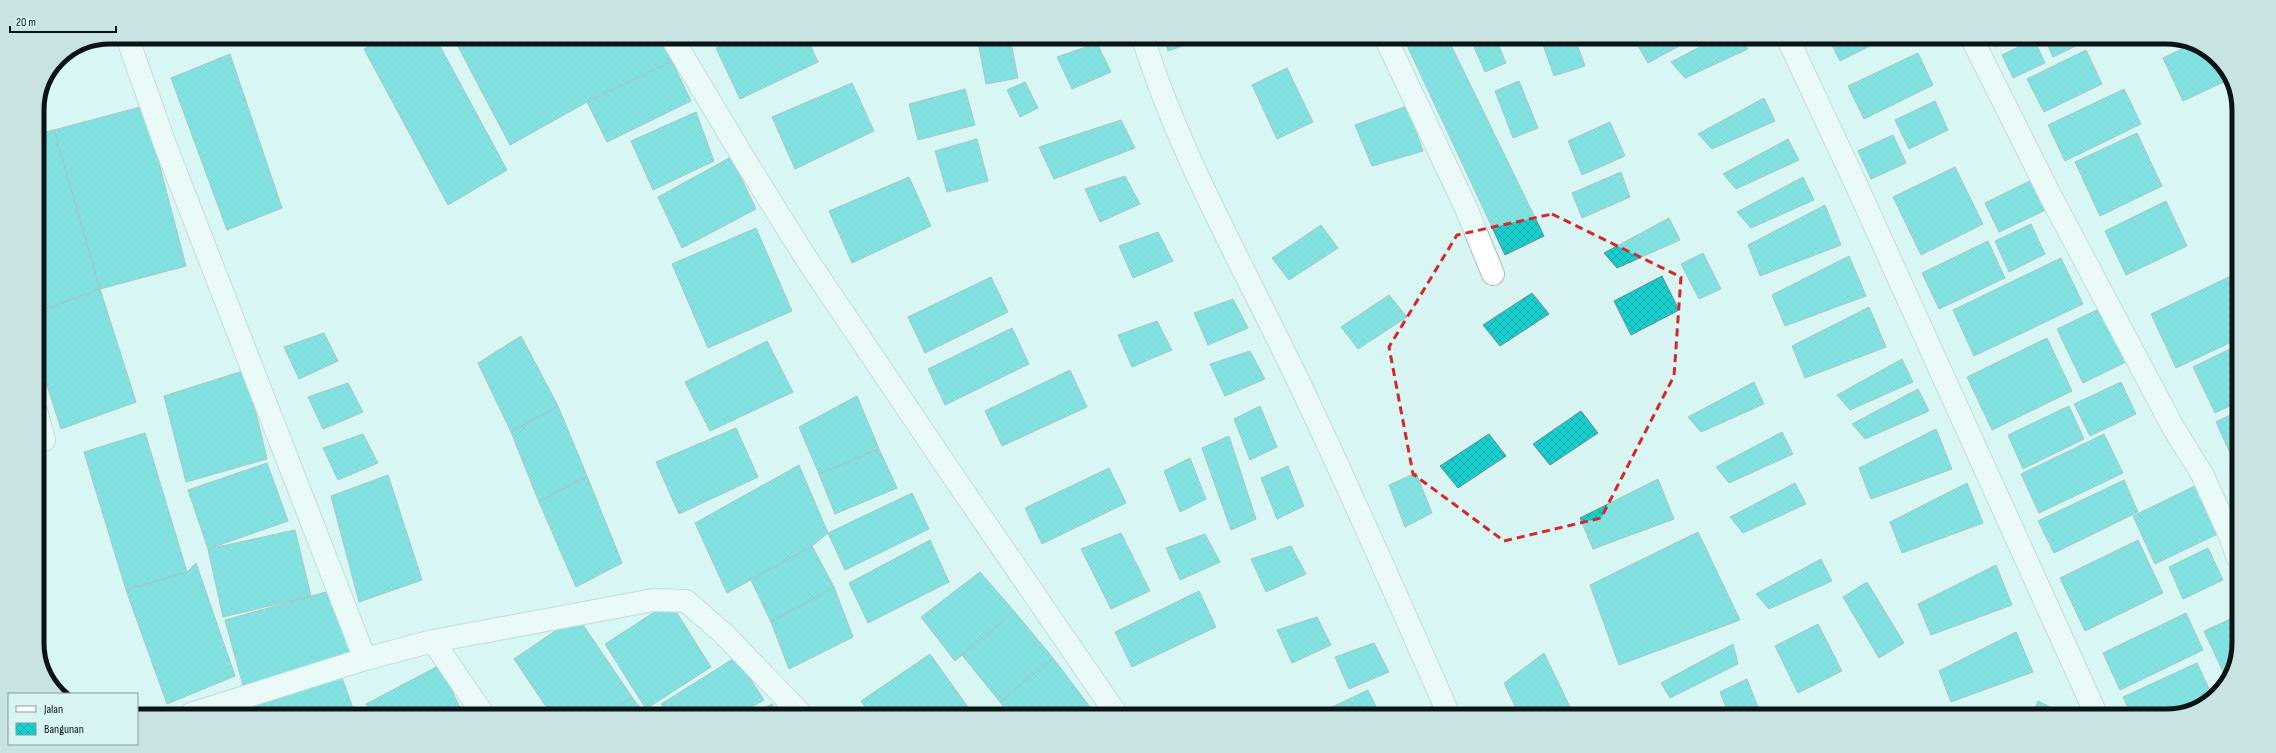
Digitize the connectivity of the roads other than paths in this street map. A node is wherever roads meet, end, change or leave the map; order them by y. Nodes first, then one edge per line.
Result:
1 (129, 44) edge
2 (676, 44) edge
3 (1145, 44) edge
4 (1388, 44) edge
5 (1790, 44) edge
6 (1974, 44) edge
7 (1493, 274) dead end
8 (2232, 542) edge
9 (433, 641) junction
10 (365, 659) junction
11 (207, 709) edge
12 (480, 709) edge
13 (796, 709) edge
14 (1113, 709) edge
15 (1446, 709) edge
16 (2094, 709) edge

1 - 10 street
2 - 14 street
3 - 15 street
4 - 7 street
5 - 16 street
6 - 8 street
9 - 10 street
9 - 12 street
9 - 13 street
10 - 11 street

